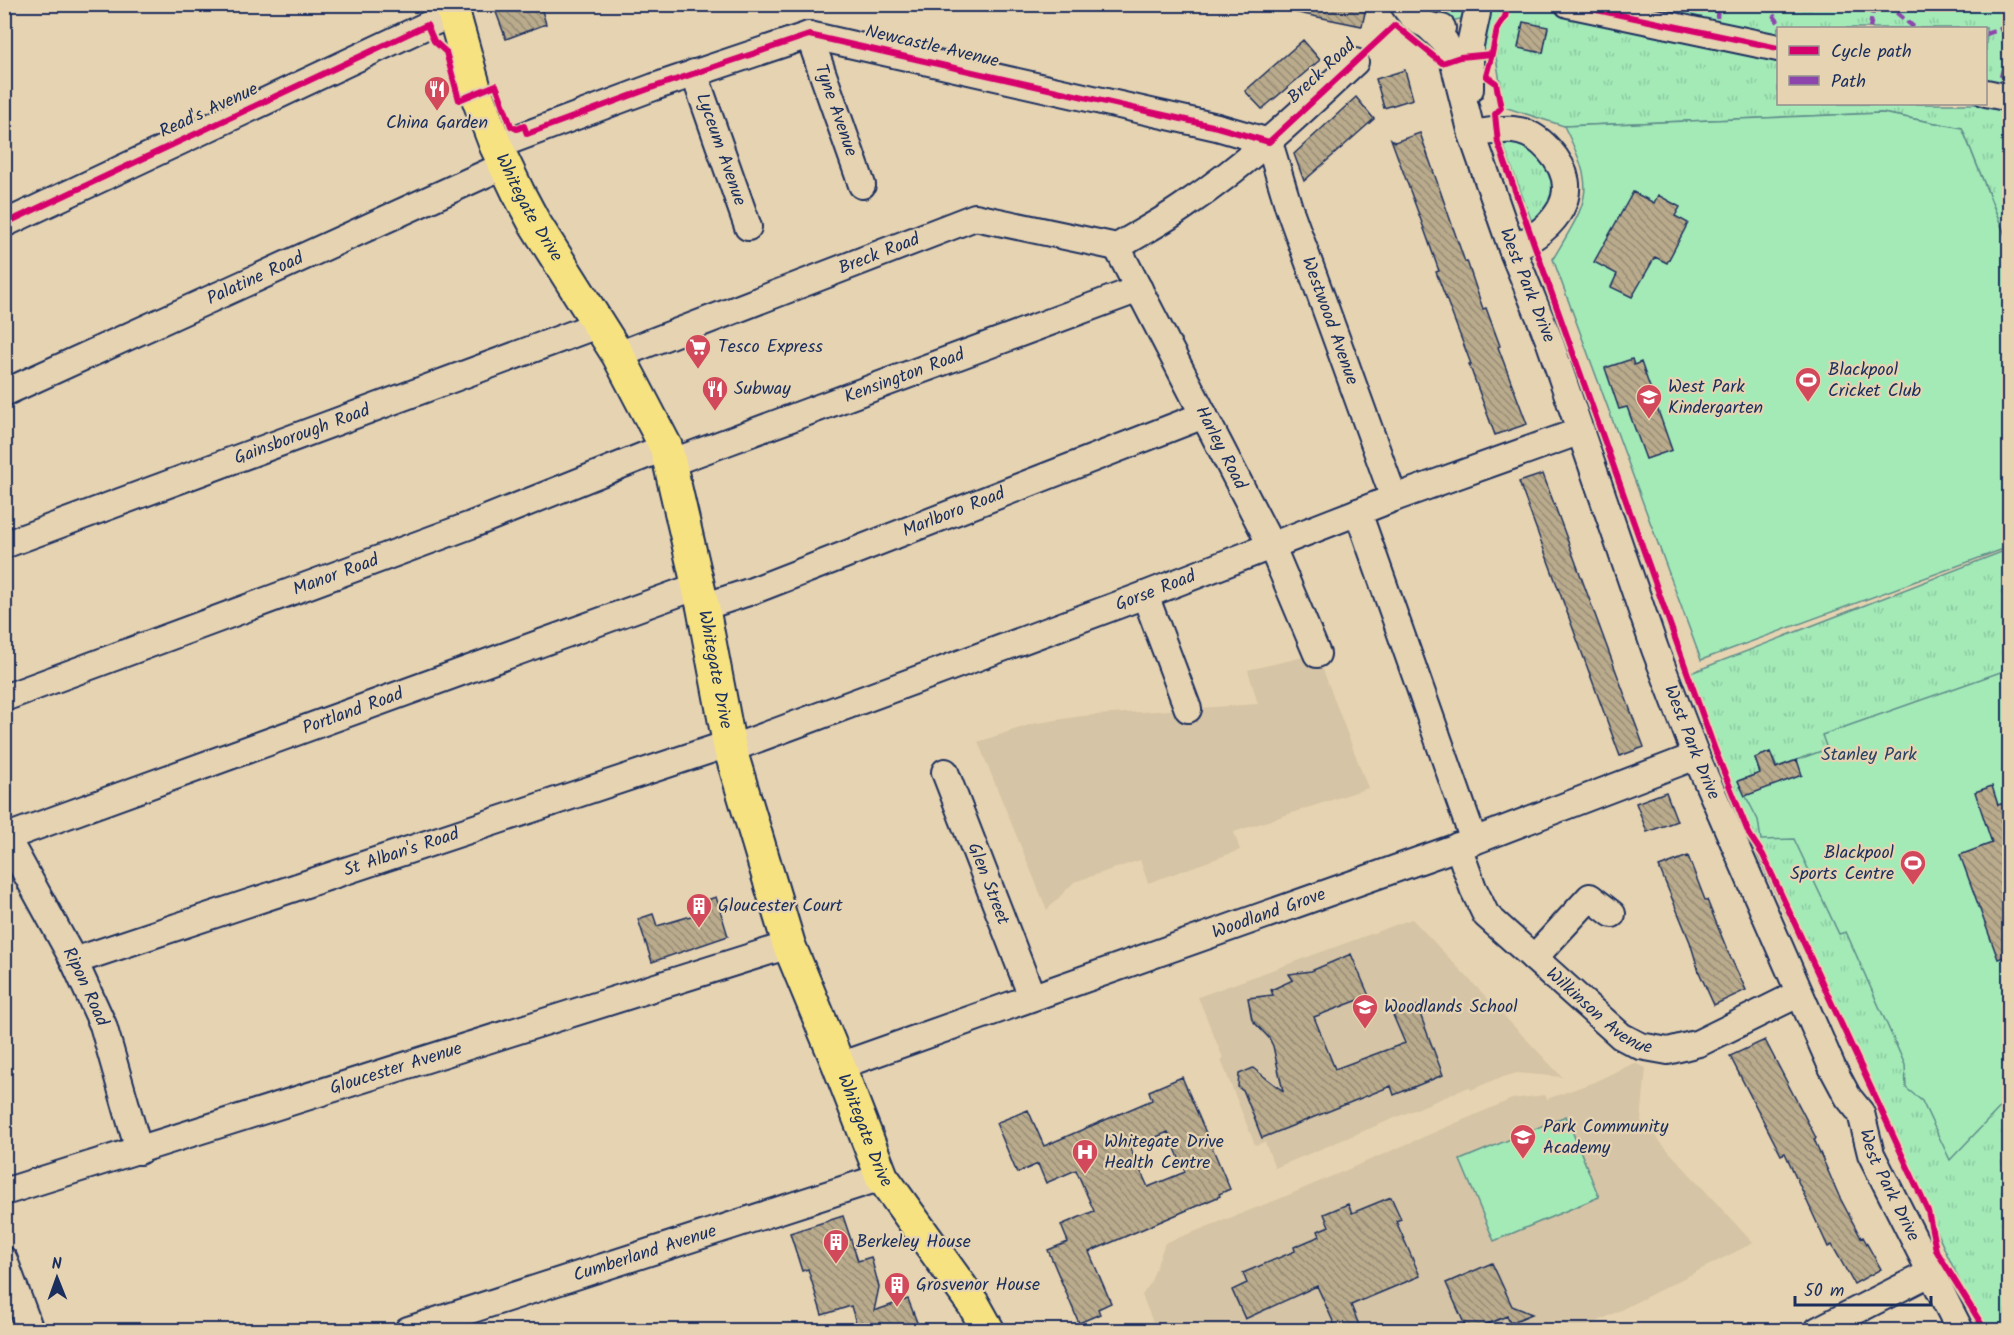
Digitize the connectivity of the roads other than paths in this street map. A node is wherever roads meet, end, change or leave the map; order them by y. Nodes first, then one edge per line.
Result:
1 (1403, 4) edge
2 (1568, 4) edge
3 (452, 9) edge
4 (1480, 9) edge
5 (1427, 25) junction
6 (809, 35) junction
7 (1777, 48) edge
8 (1355, 62) dead end
9 (694, 73) junction
10 (1987, 93) edge
11 (2010, 98) edge
12 (1472, 134) junction
13 (1269, 142) junction
14 (500, 155) junction
15 (862, 185) dead end
16 (4, 224) edge
17 (748, 227) dead end
18 (1117, 247) junction
19 (1512, 249) junction
20 (1139, 289) junction
21 (600, 324) junction
22 (618, 355) junction
23 (4, 393) edge
24 (1204, 415) junction
25 (1581, 431) junction
26 (668, 455) junction
27 (1394, 498) junction
28 (1358, 512) junction
29 (4, 545) edge
30 (1272, 547) junction
31 (701, 596) junction
32 (1145, 596) junction
33 (1317, 654) dead end
34 (4, 698) edge
35 (1188, 709) dead end
36 (729, 747) junction
37 (1696, 756) junction
38 (945, 772) dead end
39 (6, 835) edge
40 (1466, 843) junction
41 (1612, 914) dead end
42 (789, 945) junction
43 (1534, 958) junction
44 (74, 961) junction
45 (1798, 994) junction
46 (1032, 997) junction
47 (839, 1066) junction
48 (139, 1151) junction
49 (882, 1177) junction
50 (4, 1192) edge
51 (4, 1260) edge
52 (1930, 1273) junction
53 (30, 1330) edge
54 (408, 1330) edge
55 (988, 1330) edge
56 (1818, 1330) edge
57 (1960, 1330) edge

1 - 5 street, West Park Drive
2 - 7 street
3 - 14 main road, Whitegate Drive
3 - 16 street, Read's Avenue
4 - 5 street
4 - 12 street, West Park Drive
5 - 12 street, West Park Drive
6 - 9 street
6 - 13 street, Newcastle Avenue
6 - 15 street, Tyne Avenue
8 - 13 street, Breck Road
9 - 14 street
9 - 17 street, Lyceum Avenue
10 - 11 street
12 - 19 street, West Park Drive
12 - 19 street
13 - 18 street, Breck Road
13 - 27 street, Westwood Avenue
14 - 21 main road, Whitegate Drive
14 - 23 street, Palatine Road
18 - 20 street, Harley Road
18 - 22 street, Breck Road
19 - 25 street, West Park Drive
20 - 24 street, Harley Road
20 - 26 street, Kensington Road
21 - 22 main road, Whitegate Drive
21 - 29 street, Gainsborough Road
22 - 26 main road, Whitegate Drive
24 - 30 street, Harley Road
24 - 31 street, Marlboro Road
25 - 27 street, Gorse Road
25 - 37 street, West Park Drive
26 - 31 main road, Whitegate Drive
26 - 34 street, Manor Road
27 - 28 street, Gorse Road
28 - 30 street, Gorse Road
28 - 40 street
30 - 32 street, Gorse Road
30 - 33 street, Harley Road
31 - 36 main road, Whitegate Drive
31 - 39 street, Portland Road
32 - 35 street
32 - 36 street, Gorse Road
36 - 42 main road, Whitegate Drive
36 - 44 street, St Alban's Road
37 - 40 street, Woodland Grove
37 - 45 street, West Park Drive
38 - 46 street, Glen Street
39 - 44 street, Ripon Road
40 - 43 street, Wilkinson Avenue
40 - 46 street, Woodland Grove
41 - 43 street
42 - 47 main road, Whitegate Drive
42 - 48 street, Gloucester Avenue
43 - 45 street, Wilkinson Avenue
44 - 48 street, Ripon Road
45 - 52 street, West Park Drive
46 - 47 street, Woodland Grove
47 - 49 main road, Whitegate Drive
48 - 50 street, Gloucester Avenue
49 - 54 street, Cumberland Avenue
49 - 55 main road, Whitegate Drive
51 - 53 street
52 - 56 street
52 - 57 street, West Park Drive

